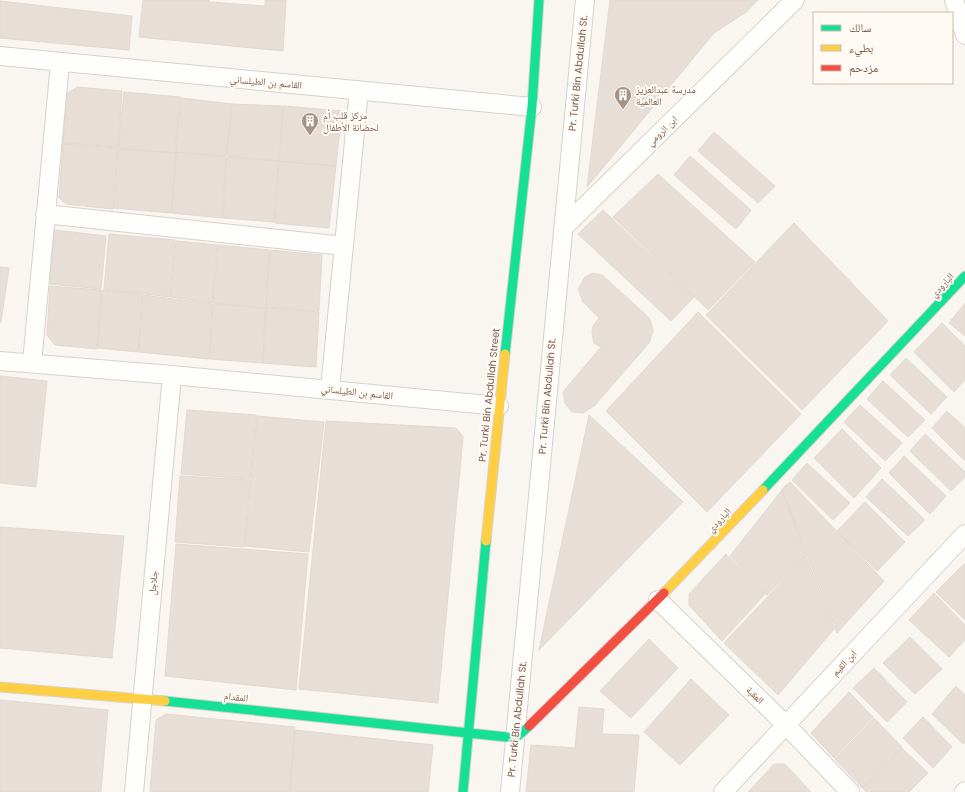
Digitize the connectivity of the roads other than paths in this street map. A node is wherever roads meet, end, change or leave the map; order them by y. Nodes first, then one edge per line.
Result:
1 (539, 0) edge
2 (585, 0) edge
3 (795, 0) edge
4 (954, 0) edge
5 (965, 35) edge
6 (0, 56) edge
7 (60, 63) junction
8 (358, 90) junction
9 (532, 107) junction
10 (45, 214) junction
11 (563, 228) junction
12 (344, 246) junction
13 (965, 276) edge
14 (0, 361) edge
15 (32, 363) junction
16 (172, 375) junction
17 (330, 389) junction
18 (499, 406) junction
19 (965, 534) edge
20 (658, 600) junction
21 (0, 687) edge
22 (143, 699) junction
23 (786, 725) junction
24 (469, 733) junction
25 (516, 738) junction
26 (134, 792) edge
27 (463, 792) edge
28 (510, 792) edge
29 (723, 792) edge
30 (850, 792) edge

1 - 9 street, Pr. Turki Bin Abdullah Street
2 - 11 street, Pr. Turki Bin Abdullah St.
3 - 11 street, ابن الرومي
4 - 5 street
6 - 7 street, القاسم بن الطيلساني
7 - 8 street, القاسم بن الطيلساني
7 - 10 street
8 - 9 street, القاسم بن الطيلساني
8 - 12 street
9 - 18 street, Pr. Turki Bin Abdullah Street
10 - 12 street
10 - 15 street
11 - 25 street, Pr. Turki Bin Abdullah St.
12 - 17 street
13 - 20 street, البارودي
14 - 15 street, القاسم بن الطيلساني
15 - 16 street, القاسم بن الطيلساني
16 - 17 street, القاسم بن الطيلساني
16 - 22 street, جلاجل
17 - 18 street, القاسم بن الطيلساني
18 - 24 street, Pr. Turki Bin Abdullah Street
19 - 23 street, ابن القيم
20 - 23 street, العقبة
20 - 25 street, البارودي
21 - 22 street, المقدام
22 - 24 street, المقدام
22 - 26 street, جلاجل
23 - 29 street, ابن القيم
23 - 30 street, العقبة
24 - 25 street
24 - 27 street, Pr. Turki Bin Abdullah Street
25 - 28 street, Pr. Turki Bin Abdullah St.

